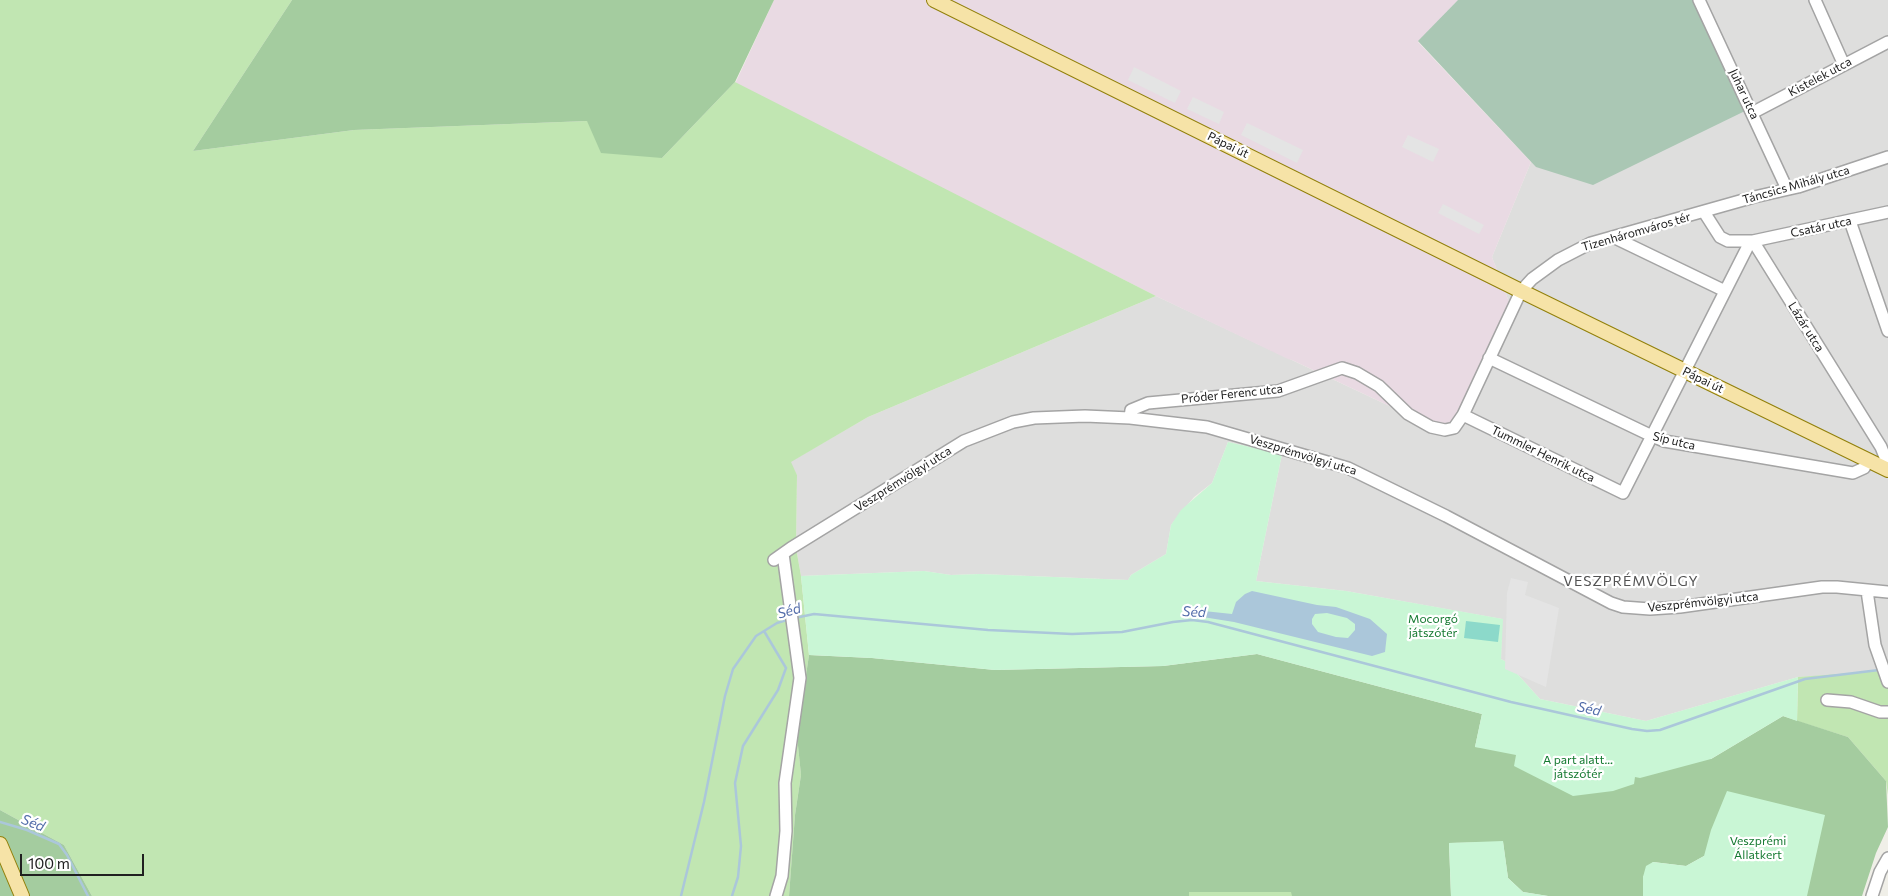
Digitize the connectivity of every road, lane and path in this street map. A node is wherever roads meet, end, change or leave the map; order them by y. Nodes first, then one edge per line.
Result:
1 (934, 0) edge
2 (1700, 0) edge
3 (1815, 0) edge
4 (1888, 42) edge
5 (1844, 65) junction
6 (1752, 113) junction
7 (1888, 157) edge
8 (1787, 189) junction
9 (1704, 212) junction
10 (1888, 212) edge
11 (1850, 221) junction
12 (1613, 237) junction
13 (1750, 244) junction
14 (1521, 291) junction
15 (1725, 291) junction
16 (1888, 331) edge
17 (1489, 358) junction
18 (1685, 371) junction
19 (1462, 415) junction
20 (1130, 418) junction
21 (1652, 436) junction
22 (1869, 460) junction
23 (1886, 469) edge
24 (1867, 592) junction
25 (1888, 592) edge
26 (1888, 682) edge
27 (1827, 700) dead end
28 (1888, 712) edge
29 (0, 844) edge
30 (1888, 858) edge
31 (22, 896) edge
32 (776, 896) edge
33 (1872, 896) edge

1 - 14 main road, Pápai út
2 - 6 street, Juhar utca
3 - 5 street
4 - 5 street, Kistelek utca
5 - 6 street, Kistelek utca
6 - 8 street, Juhar utca
7 - 8 street, Táncsics Mihály utca
8 - 9 street, Táncsics Mihály utca
9 - 12 street, Tizenháromváros tér
9 - 13 street
10 - 11 street, Csatár utca
11 - 13 street, Csatár utca
11 - 16 street
12 - 14 street, Tizenháromváros tér
12 - 15 street
13 - 15 street
13 - 23 street, Lázár utca
14 - 17 street
14 - 18 main road, Pápai út
15 - 18 street
17 - 19 street
17 - 21 street, Síp utca
18 - 21 street
18 - 22 main road, Pápai út
19 - 20 street, Próder Ferenc utca
19 - 21 street, Tummler Henrik utca
20 - 24 street, Veszprémvölgyi utca
20 - 32 street, Veszprémvölgyi utca
21 - 22 street, Síp utca
22 - 23 main road, Pápai út
24 - 25 street, Veszprémvölgyi utca
24 - 26 street
27 - 28 street
29 - 31 main road
30 - 33 street

